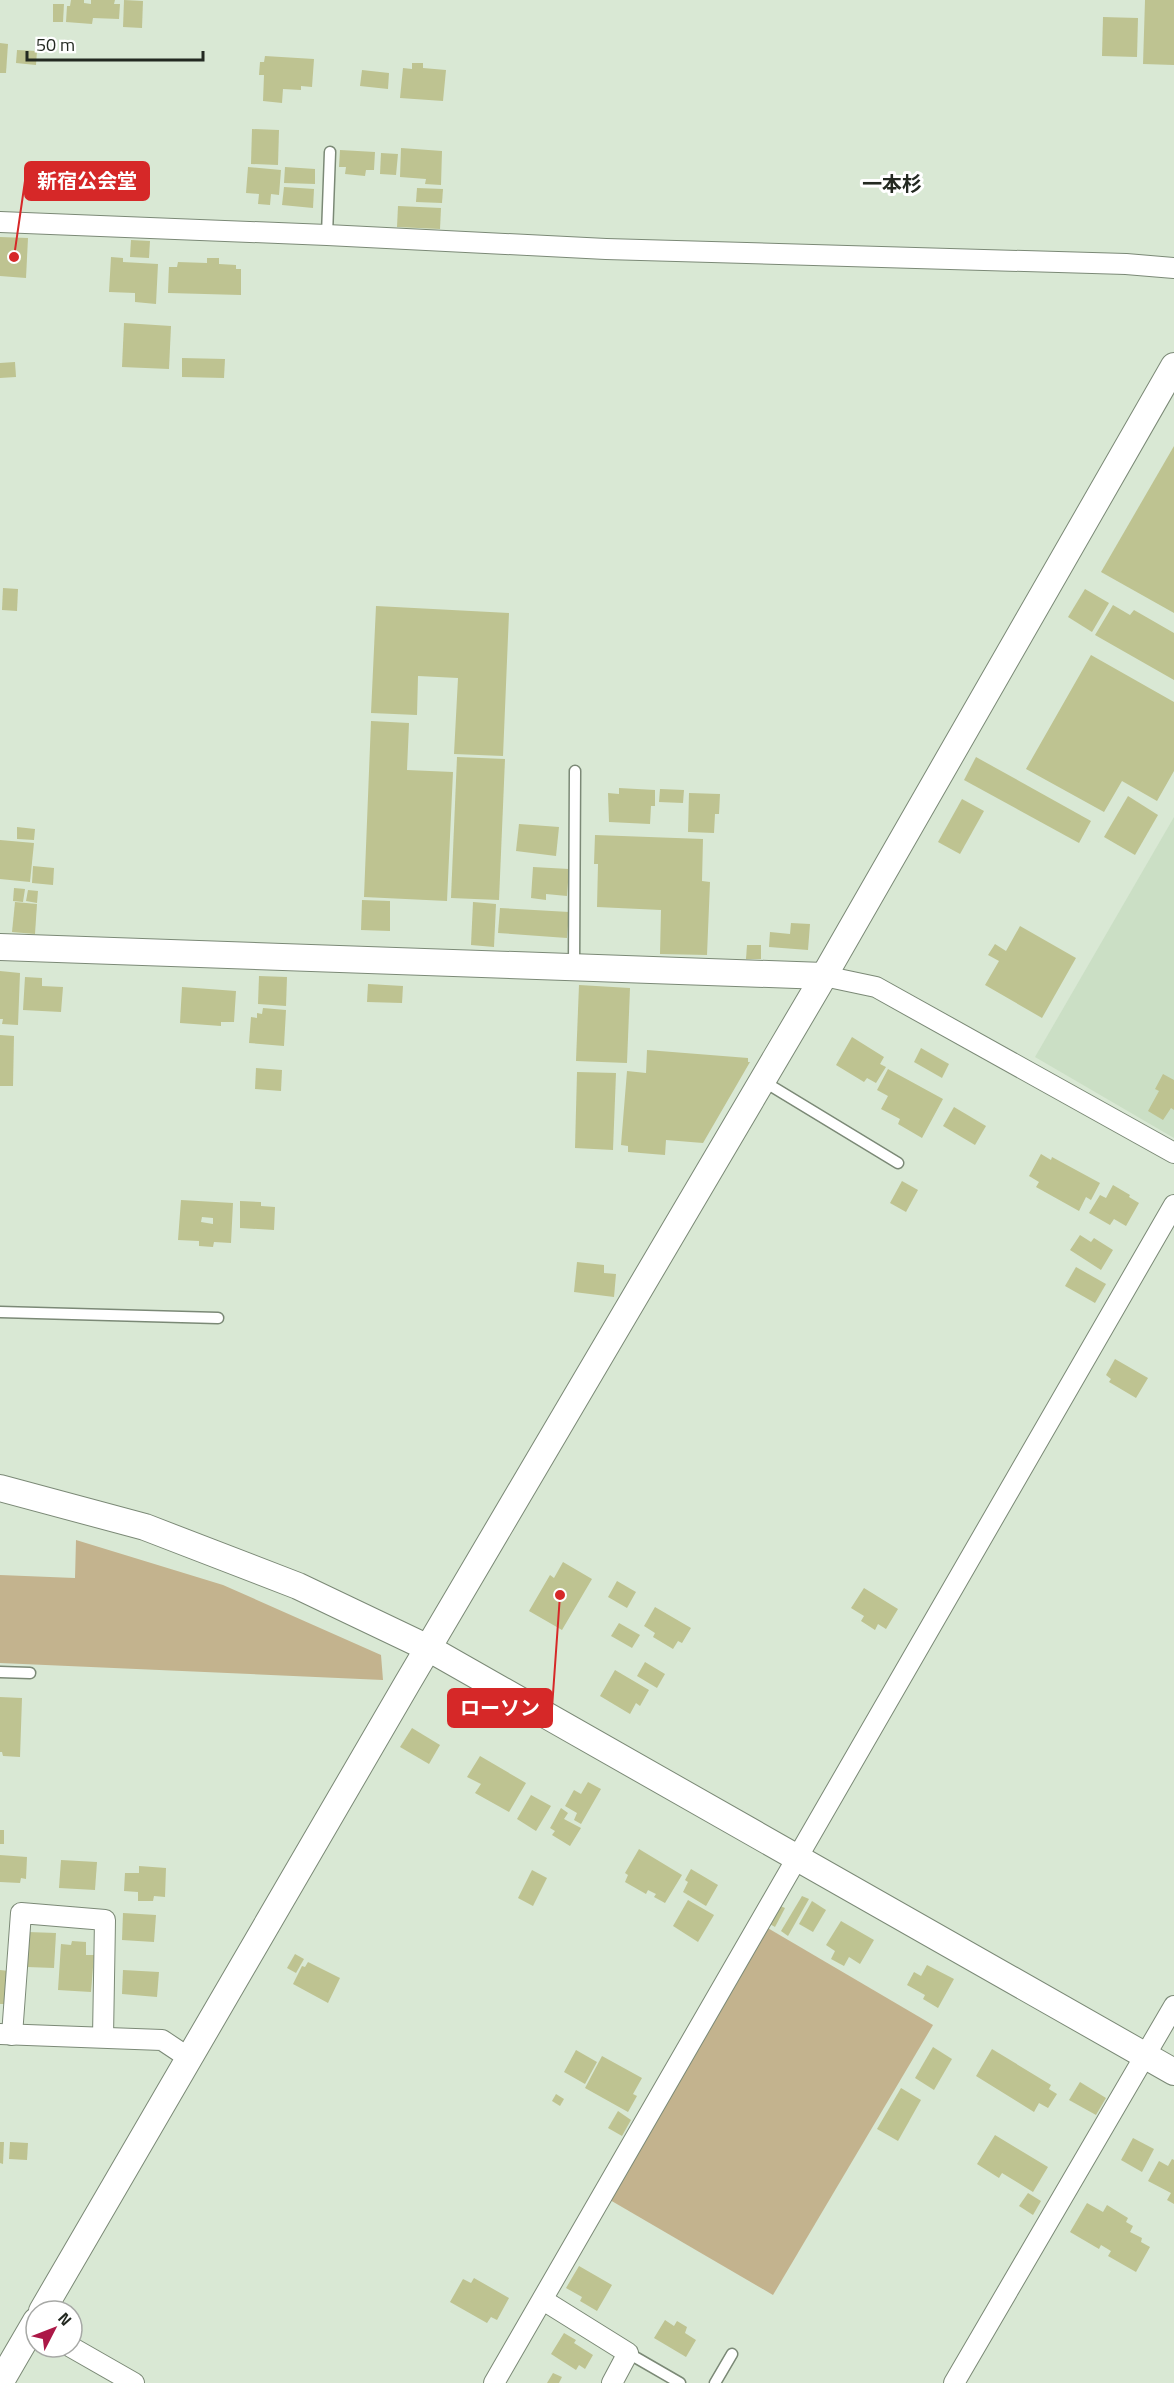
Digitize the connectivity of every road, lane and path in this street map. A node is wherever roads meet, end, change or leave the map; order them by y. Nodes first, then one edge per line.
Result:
1 (330, 152) dead end
2 (0, 222) edge
3 (327, 235) junction
4 (1174, 268) edge
5 (1174, 366) edge
6 (575, 771) dead end
7 (0, 947) edge
8 (574, 967) junction
9 (824, 976) junction
10 (763, 1081) junction
11 (1174, 1153) edge
12 (897, 1163) dead end
13 (1174, 1205) edge
14 (0, 1312) edge
15 (218, 1318) dead end
16 (0, 1488) edge
17 (428, 1648) junction
18 (0, 1672) edge
19 (30, 1673) dead end
20 (797, 1857) junction
21 (1174, 2006) edge
22 (6, 2035) edge
23 (103, 2037) junction
24 (1146, 2055) junction
25 (189, 2058) junction
26 (1174, 2072) edge
27 (50, 2299) edge
28 (543, 2300) junction
29 (24, 2343) edge
30 (628, 2353) junction
31 (84, 2354) edge
32 (732, 2354) dead end
33 (0, 2383) edge
34 (134, 2383) edge
35 (494, 2383) edge
36 (612, 2383) edge
37 (680, 2383) edge
38 (715, 2383) edge
39 (954, 2383) edge

1 - 3 lane
2 - 3 street
3 - 4 street
5 - 9 street
6 - 8 lane
7 - 8 street
8 - 9 street
9 - 10 street
9 - 11 street
10 - 12 lane
10 - 17 street
13 - 20 street
14 - 15 lane
16 - 17 street
17 - 20 street
17 - 25 street
18 - 19 lane
20 - 24 street
20 - 28 street
21 - 24 street
22 - 23 street
22 - 23 street
23 - 25 street
24 - 26 street
24 - 39 street
25 - 27 street
28 - 30 street
28 - 35 street
29 - 33 street
30 - 36 street
30 - 37 lane
31 - 34 street
32 - 38 lane

